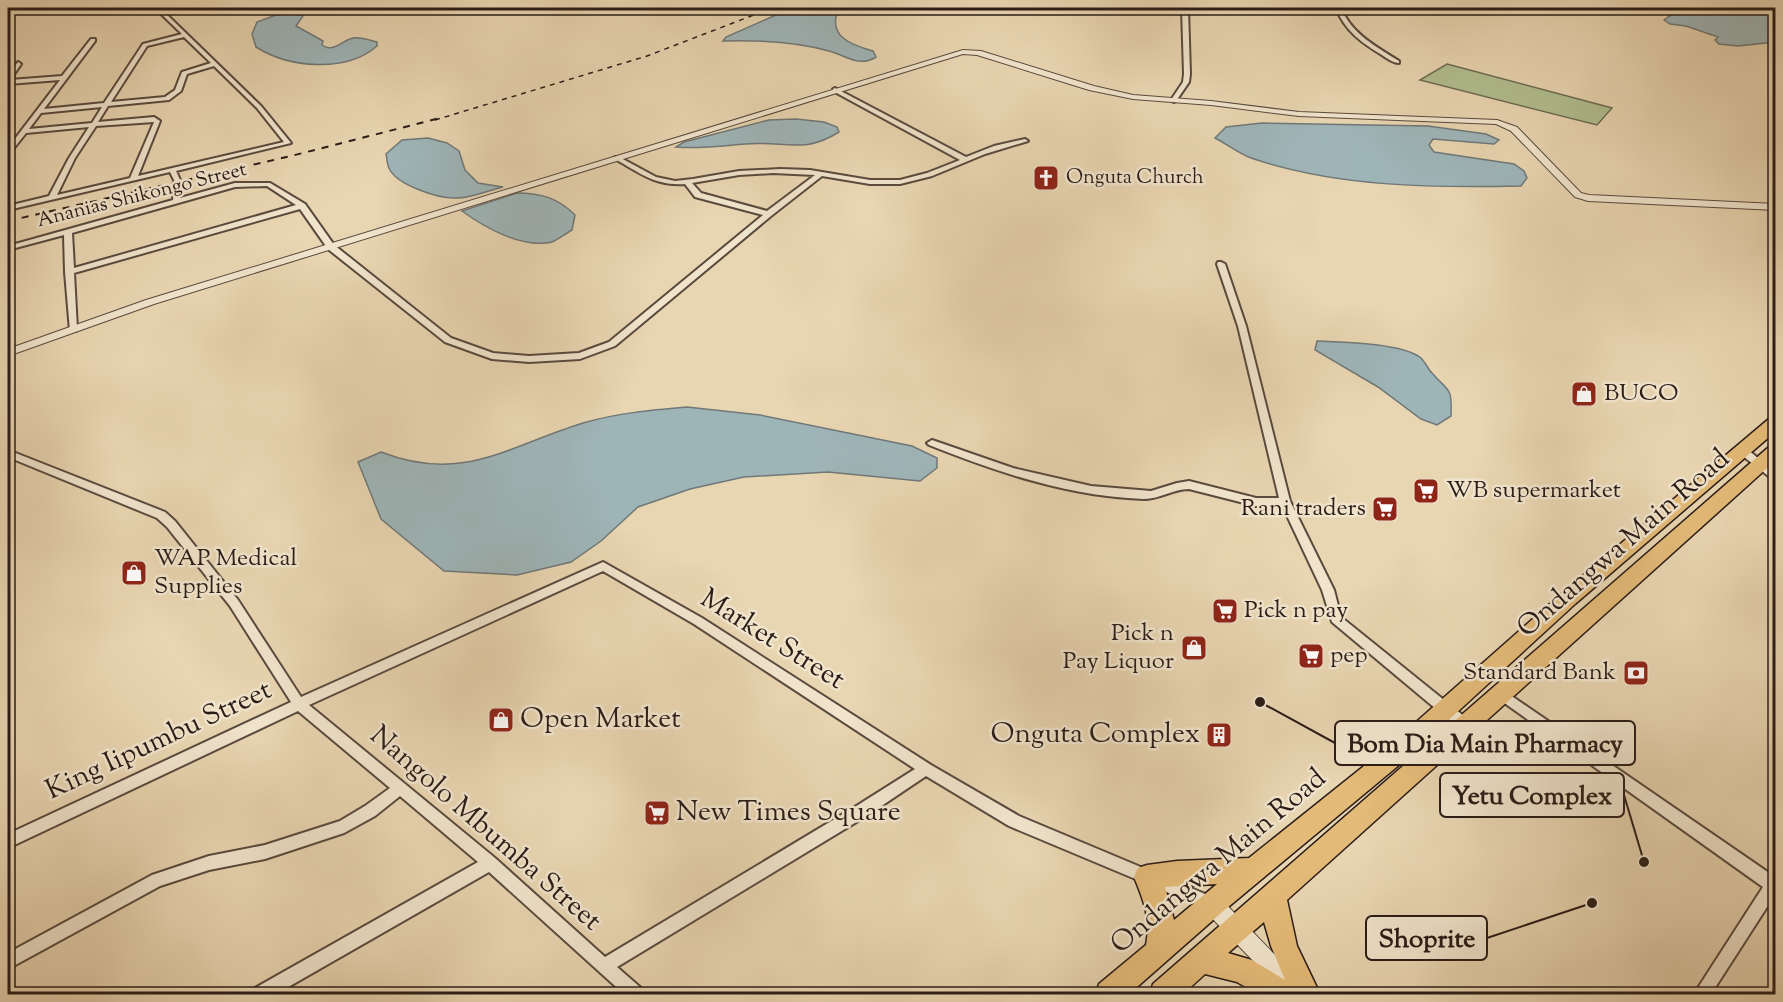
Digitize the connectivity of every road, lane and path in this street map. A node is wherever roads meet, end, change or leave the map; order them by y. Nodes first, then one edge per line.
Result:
1 (158, 8) edge
2 (1185, 8) edge
3 (1339, 8) edge
4 (184, 35) junction
5 (93, 40) dead end
6 (1397, 62) dead end
7 (8, 64) edge
8 (214, 64) junction
9 (62, 78) junction
10 (8, 80) edge
11 (835, 90) junction
12 (1174, 100) junction
13 (107, 105) junction
14 (39, 111) junction
15 (94, 124) junction
16 (23, 131) junction
17 (1024, 141) dead end
18 (8, 152) edge
19 (617, 158) junction
20 (964, 159) junction
21 (173, 171) junction
22 (820, 175) junction
23 (133, 179) junction
24 (687, 182) junction
25 (51, 199) junction
26 (176, 201) junction
27 (302, 206) junction
28 (1776, 207) edge
29 (8, 208) edge
30 (768, 214) junction
31 (68, 231) junction
32 (331, 247) junction
33 (8, 248) edge
34 (1221, 264) dead end
35 (69, 272) junction
36 (73, 329) junction
37 (8, 353) edge
38 (1776, 422) edge
39 (932, 443) dead end
40 (8, 453) edge
41 (1764, 461) edge
42 (1285, 501) junction
43 (1568, 599) junction
44 (1591, 613) junction
45 (1500, 693) junction
46 (299, 704) junction
47 (1446, 709) junction
48 (1464, 725) junction
49 (926, 769) junction
50 (400, 788) junction
51 (8, 840) edge
52 (490, 863) junction
53 (1254, 870) junction
54 (1147, 877) junction
55 (1774, 883) edge
56 (1274, 894) junction
57 (1212, 904) junction
58 (1235, 929) junction
59 (1157, 952) junction
60 (1201, 960) junction
61 (8, 961) edge
62 (605, 966) junction
63 (261, 994) edge
64 (634, 994) edge
65 (1109, 994) edge
66 (1163, 994) edge
67 (1283, 994) edge
68 (1299, 994) edge
69 (1307, 994) edge
70 (1702, 994) edge

1 - 4 street
2 - 12 street
3 - 6 street
4 - 8 street
4 - 13 street
5 - 9 street
7 - 10 street
8 - 13 street
8 - 21 street
9 - 10 street
9 - 14 street
11 - 12 street
11 - 19 street
11 - 20 street
12 - 28 street
13 - 14 street
13 - 15 street
14 - 16 street
15 - 16 street
15 - 23 street
15 - 25 street
16 - 18 street
17 - 20 street
19 - 24 street
19 - 32 street
20 - 22 street
21 - 23 street
21 - 26 street
22 - 24 street
22 - 30 street, Ananias Shikongo Street
23 - 25 street
24 - 30 street
25 - 29 street
26 - 27 street, Ananias Shikongo Street
26 - 31 street, Ananias Shikongo Street
27 - 32 street, Ananias Shikongo Street
27 - 35 street
30 - 32 street, Ananias Shikongo Street
31 - 33 street, Ananias Shikongo Street
31 - 35 street
32 - 36 street
34 - 42 street
35 - 36 street
36 - 37 street
38 - 41 main road, Ondangwa Main Road
39 - 42 street
40 - 46 street, Nangolo Mbumba Street
41 - 43 main road, Ondangwa Main Road
41 - 44 main road, Ondangwa Main Road
42 - 47 street
43 - 44 main road
43 - 47 main road, Ondangwa Main Road
44 - 45 main road, Ondangwa Main Road
45 - 48 main road, Ondangwa Main Road
45 - 55 street
46 - 49 street, Market Street
46 - 50 street, Nangolo Mbumba Street
46 - 51 street, King Iipumbu Street
47 - 48 street
47 - 53 main road, Ondangwa Main Road
48 - 56 main road, Ondangwa Main Road
49 - 54 street, Market Street
49 - 62 street
50 - 52 street, Nangolo Mbumba Street
50 - 61 street
52 - 62 street, Nangolo Mbumba Street
52 - 63 street
53 - 54 main road
53 - 57 main road, Ondangwa Main Road
54 - 57 street, Market Street
54 - 59 main road
55 - 70 street
56 - 58 main road, Ondangwa Main Road
56 - 69 main road
57 - 58 street
57 - 59 main road, Ondangwa Main Road
58 - 60 main road, Ondangwa Main Road
58 - 68 street
59 - 65 main road, Ondangwa Main Road
60 - 66 main road, Ondangwa Main Road
60 - 67 main road
62 - 64 street, Nangolo Mbumba Street

